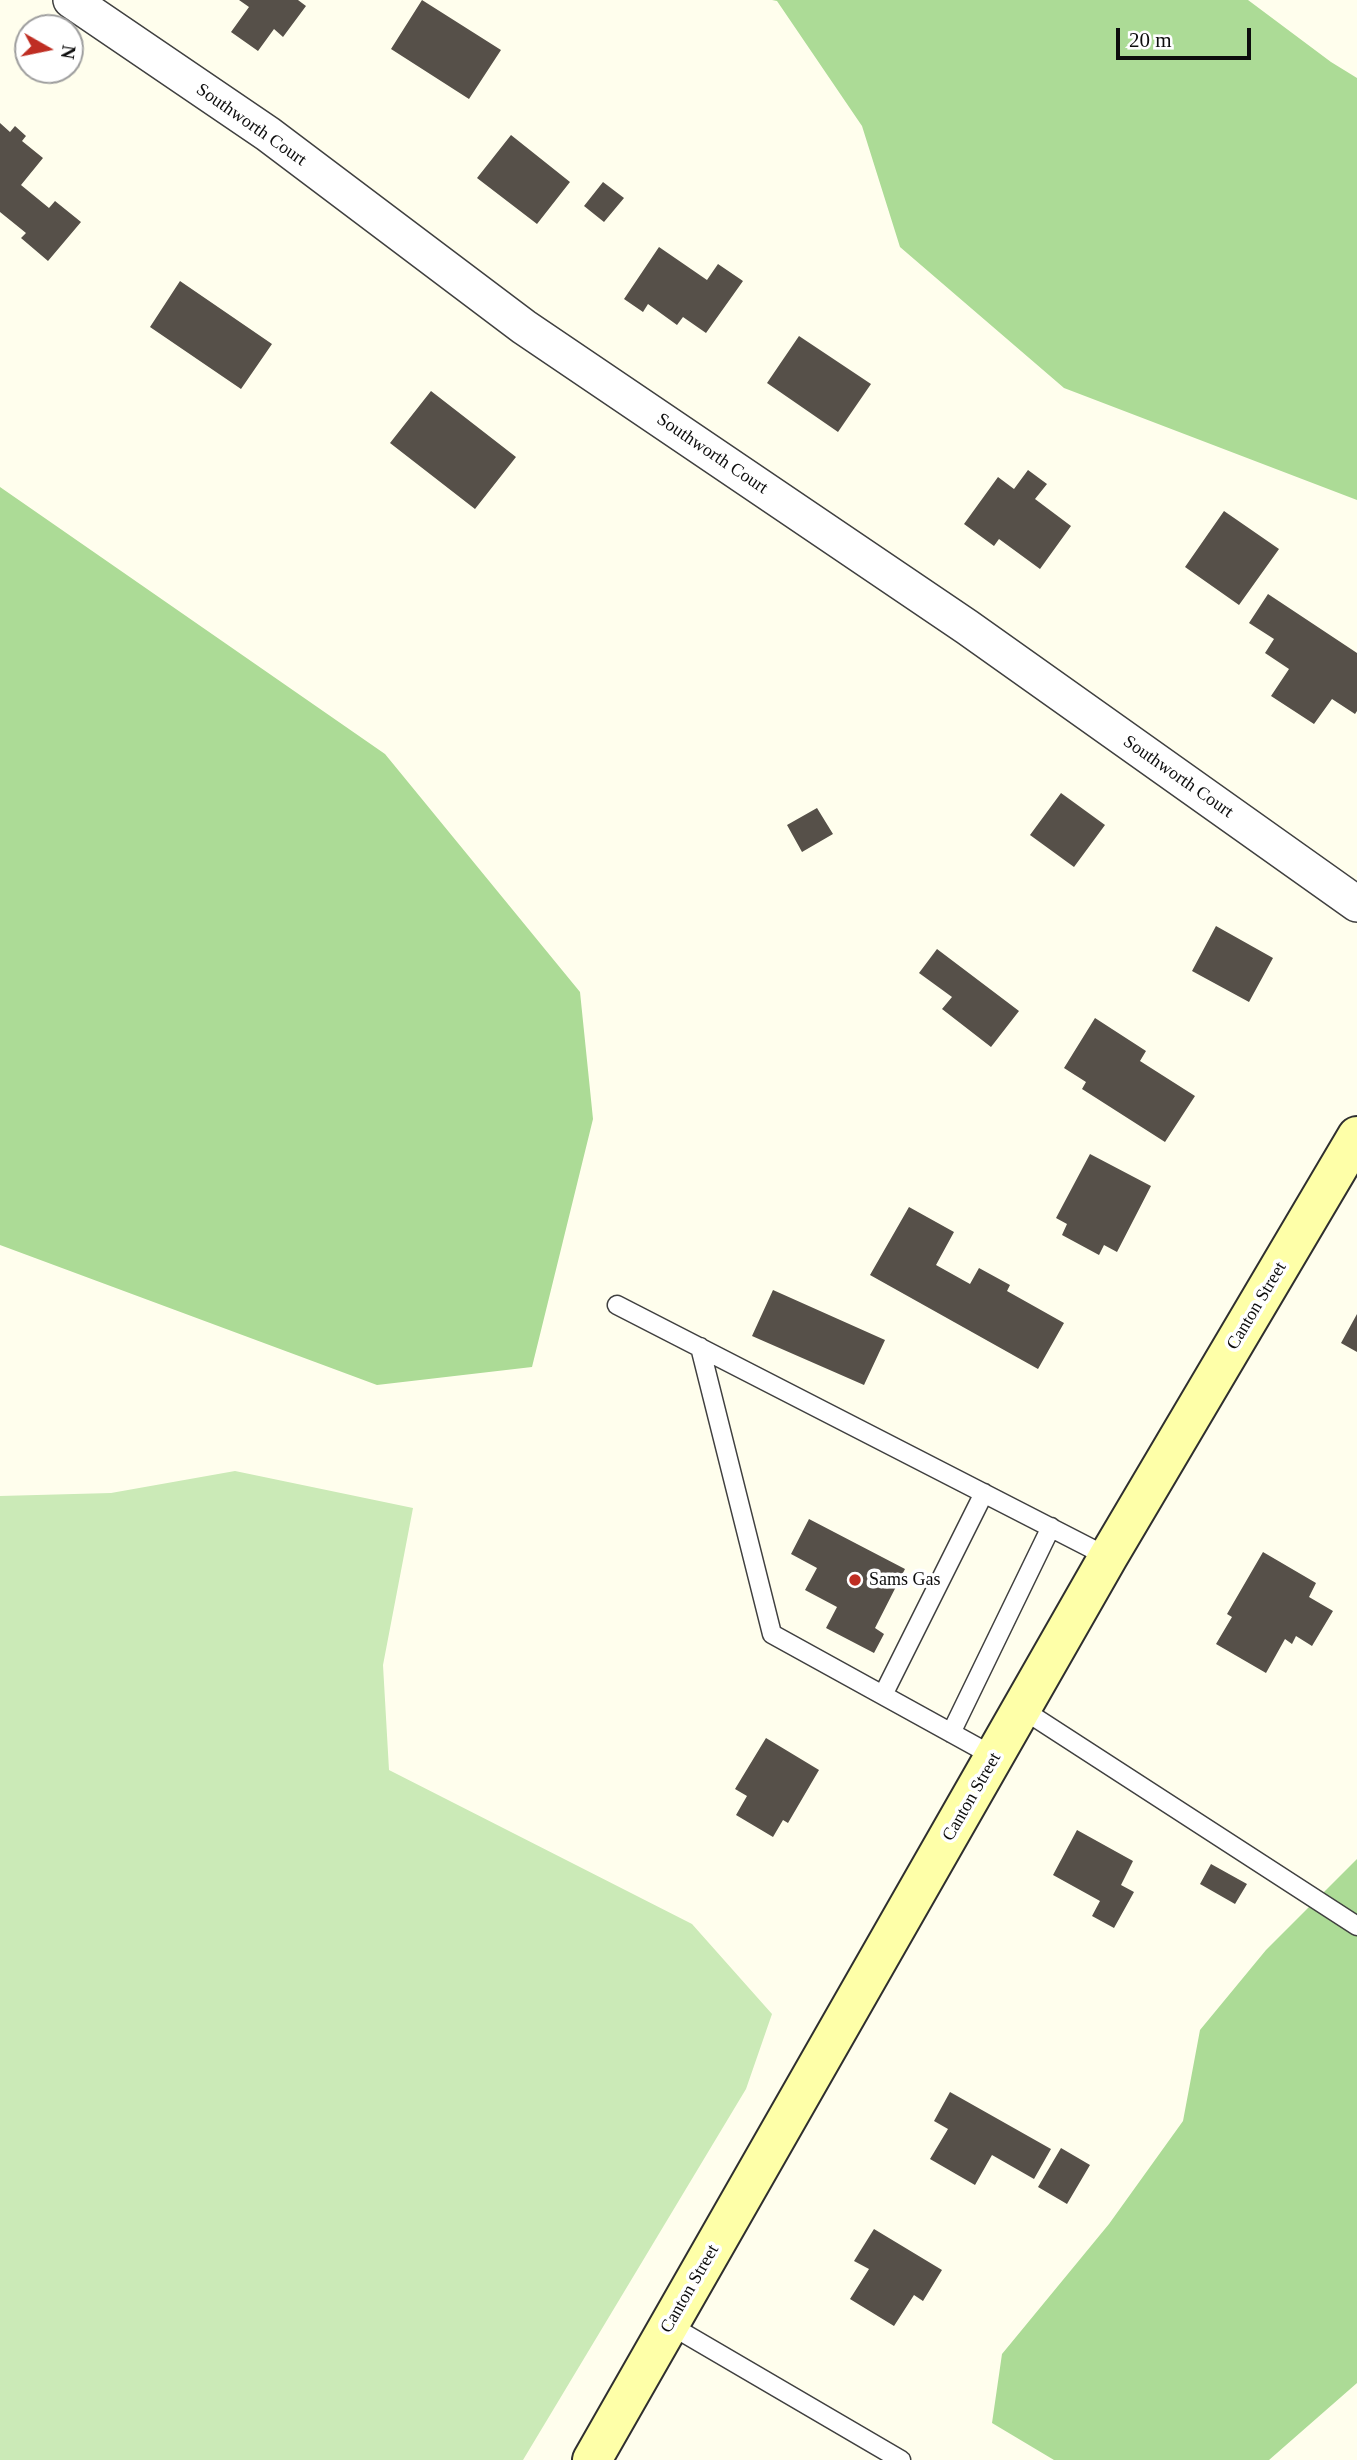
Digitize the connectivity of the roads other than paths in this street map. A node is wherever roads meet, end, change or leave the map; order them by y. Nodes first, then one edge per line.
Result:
1 (71, 0) edge
2 (1357, 904) edge
3 (1357, 1136) edge
4 (617, 1305) dead end
5 (700, 1347) junction
6 (984, 1493) junction
7 (1051, 1527) junction
8 (1108, 1557) junction
9 (883, 1695) junction
10 (1022, 1709) junction
11 (951, 1733) junction
12 (995, 1757) junction
13 (1357, 1926) edge
14 (670, 2325) junction
15 (592, 2460) edge
16 (901, 2460) edge

1 - 2 street, Southworth Court
3 - 8 main road, Canton Street
4 - 5 lane
5 - 6 lane
5 - 9 lane
6 - 7 lane
6 - 9 lane
7 - 8 lane
7 - 11 lane
8 - 10 main road, Canton Street
9 - 11 lane
10 - 12 main road, Canton Street
10 - 13 lane
11 - 12 lane
12 - 14 main road, Canton Street
14 - 15 main road, Canton Street
14 - 16 lane

